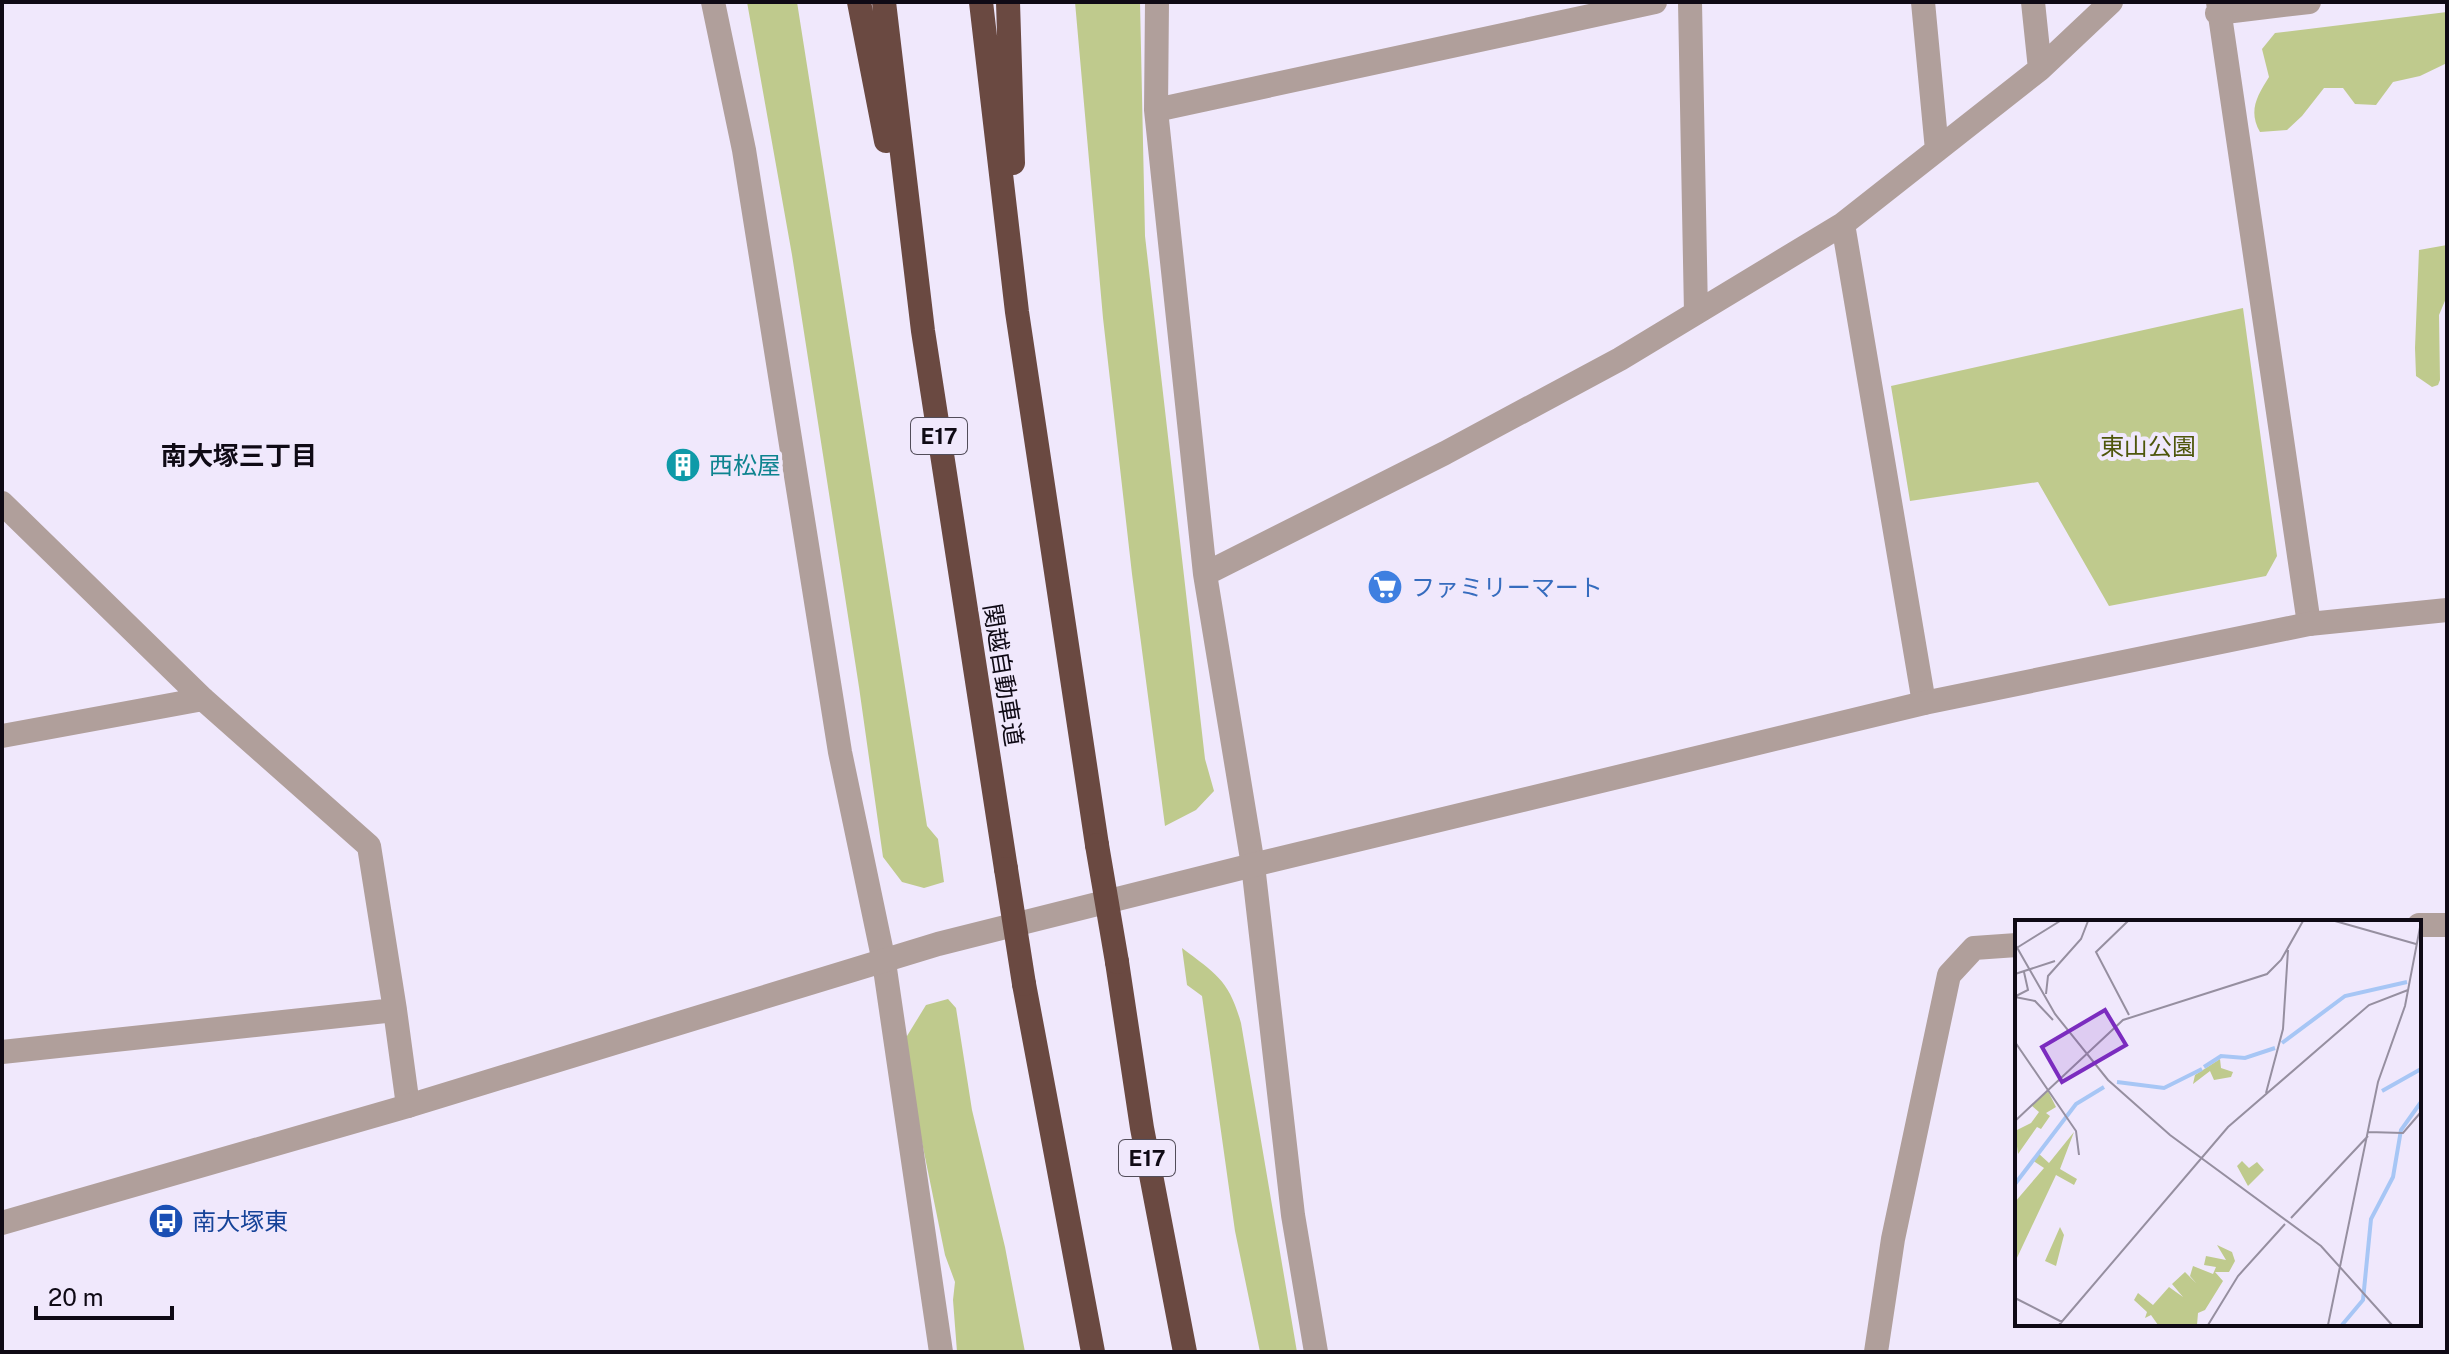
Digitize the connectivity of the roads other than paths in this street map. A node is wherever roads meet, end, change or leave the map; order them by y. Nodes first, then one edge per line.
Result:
1 (713, 2) edge
2 (859, 2) edge
3 (884, 2) edge
4 (981, 2) edge
5 (1008, 2) edge
6 (1157, 2) edge
7 (1655, 2) edge
8 (1690, 2) edge
9 (1923, 2) edge
10 (2033, 2) edge
11 (2111, 2) edge
12 (2309, 2) edge
13 (2218, 7) edge
14 (2040, 69) junction
15 (1156, 110) junction
16 (1937, 150) junction
17 (1843, 224) junction
18 (1017, 312) junction
19 (1696, 313) junction
20 (923, 331) junction
21 (2, 503) edge
22 (1205, 574) junction
23 (2447, 610) edge
24 (2309, 624) junction
25 (203, 699) junction
26 (1924, 703) junction
27 (2, 736) edge
28 (1253, 865) junction
29 (2421, 925) edge
30 (2447, 925) edge
31 (2015, 945) edge
32 (884, 962) junction
33 (395, 1010) junction
34 (2, 1052) edge
35 (408, 1106) junction
36 (2, 1223) edge
37 (941, 1352) edge
38 (1093, 1352) edge
39 (1185, 1352) edge
40 (1316, 1352) edge
41 (1876, 1352) edge

1 - 32 street
2 - 20 highway
3 - 20 highway, 関越自動車道 / E17
4 - 18 highway, E17
5 - 18 highway
6 - 15 street
7 - 15 street
8 - 19 street
9 - 16 street
10 - 14 street
11 - 14 street
12 - 13 street
13 - 24 street
14 - 16 street
15 - 22 street
16 - 17 street
17 - 19 street
17 - 26 street
18 - 39 highway, E17, bridge
19 - 22 street
20 - 38 highway, 関越自動車道 / E17, bridge
21 - 25 street
22 - 28 street
23 - 24 street
24 - 26 street
25 - 27 street
25 - 33 street
26 - 28 street
28 - 32 street
28 - 40 street
29 - 30 street
31 - 41 street
32 - 35 street
32 - 37 street
33 - 34 street
33 - 35 street
35 - 36 street

